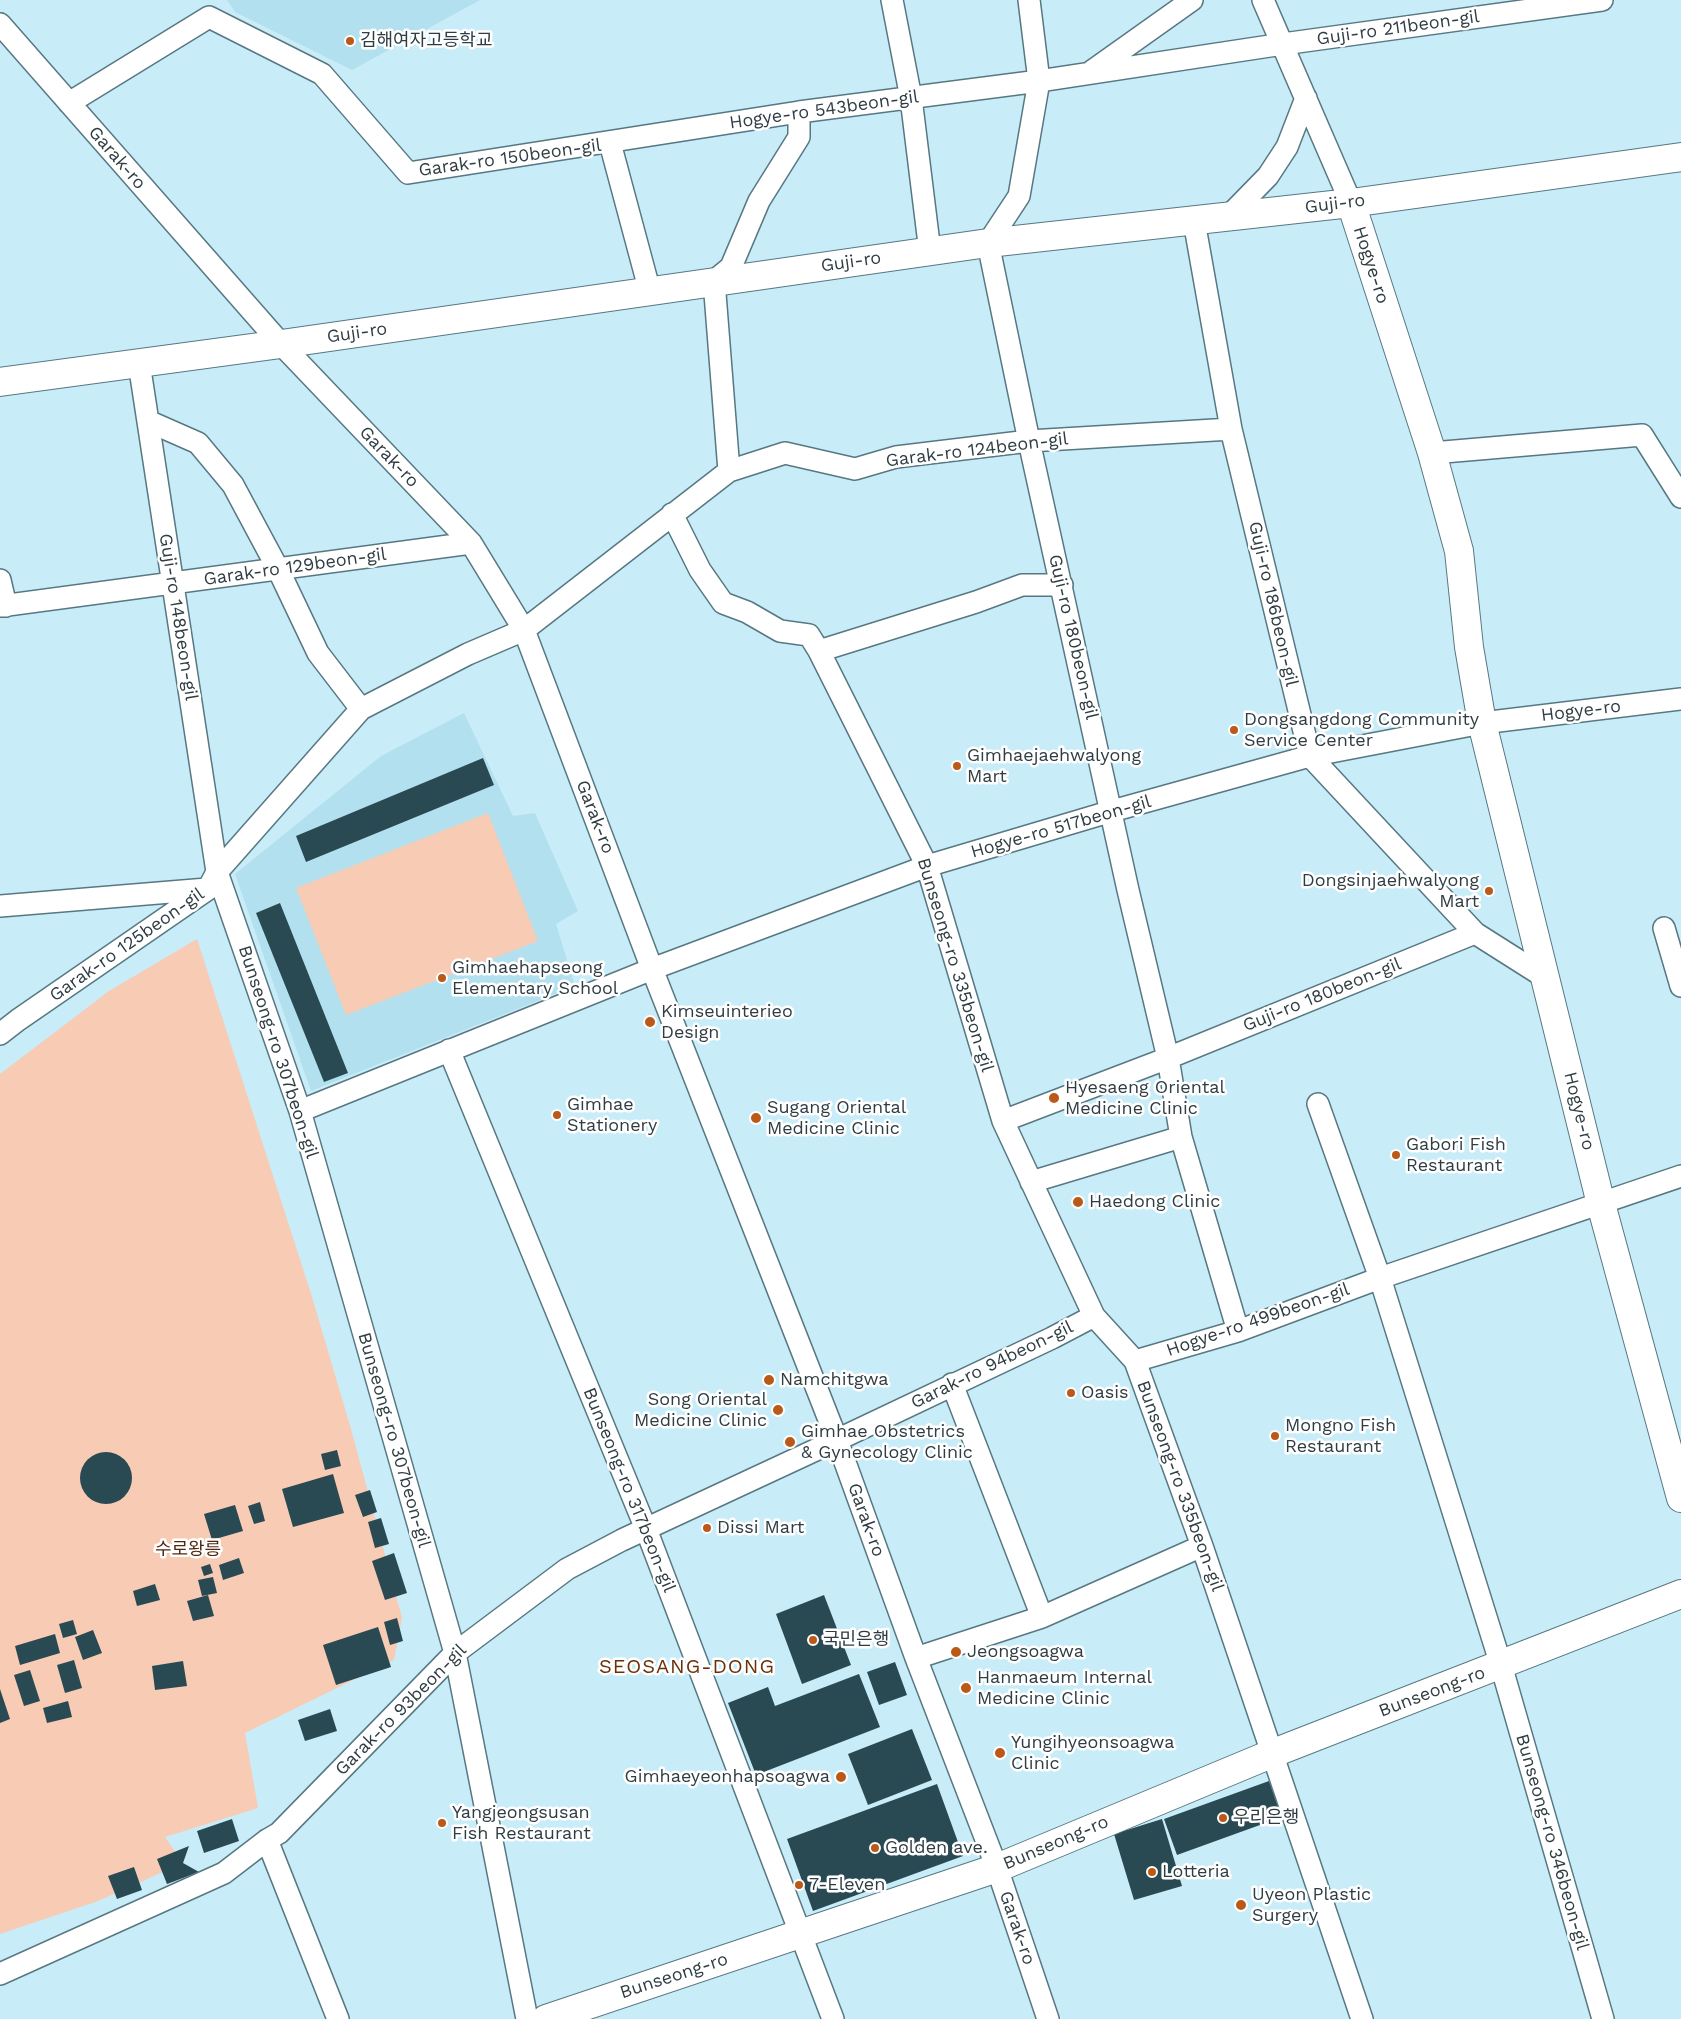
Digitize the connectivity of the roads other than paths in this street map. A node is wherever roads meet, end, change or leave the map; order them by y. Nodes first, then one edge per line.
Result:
1 (892, 0) edge
2 (1029, 0) edge
3 (1192, 0) edge
4 (1263, 0) edge
5 (1602, 0) edge
6 (0, 24) edge
7 (1283, 44) junction
8 (1088, 74) junction
9 (1039, 81) junction
10 (911, 98) junction
11 (1306, 98) junction
12 (69, 103) junction
13 (799, 112) junction
14 (610, 143) junction
15 (1681, 157) edge
16 (1350, 202) junction
17 (1228, 217) junction
18 (1194, 221) junction
19 (988, 243) junction
20 (930, 252) junction
21 (714, 281) junction
22 (650, 292) junction
23 (281, 344) junction
24 (139, 363) junction
25 (0, 382) edge
26 (148, 421) junction
27 (1231, 429) junction
28 (1029, 441) junction
29 (1432, 453) junction
30 (729, 471) junction
31 (1681, 497) edge
32 (672, 514) junction
33 (471, 543) junction
34 (278, 569) junction
35 (0, 580) edge
36 (173, 583) junction
37 (1062, 584) junction
38 (3, 606) edge
39 (524, 630) junction
40 (819, 651) junction
41 (1681, 698) edge
42 (361, 709) junction
43 (1482, 723) junction
44 (1310, 756) junction
45 (1112, 811) junction
46 (927, 866) junction
47 (213, 880) junction
48 (0, 906) edge
49 (1664, 928) dead end
50 (1475, 933) junction
51 (652, 968) junction
52 (1546, 978) junction
53 (1681, 986) edge
54 (0, 1034) edge
55 (449, 1050) junction
56 (1168, 1058) junction
57 (1318, 1104) dead end
58 (300, 1110) junction
59 (1003, 1121) junction
60 (1181, 1137) junction
61 (1681, 1176) edge
62 (1031, 1182) junction
63 (1601, 1204) junction
64 (1380, 1278) junction
65 (1094, 1316) junction
66 (1238, 1330) junction
67 (1136, 1361) junction
68 (952, 1384) junction
69 (837, 1440) junction
70 (1681, 1498) edge
71 (646, 1529) junction
72 (1202, 1546) junction
73 (1681, 1594) edge
74 (1042, 1617) junction
75 (455, 1653) junction
76 (916, 1658) junction
77 (1501, 1665) junction
78 (1271, 1754) junction
79 (267, 1840) junction
80 (997, 1868) junction
81 (802, 1934) junction
82 (0, 1974) edge
83 (338, 2019) edge
84 (527, 2019) edge
85 (546, 2019) edge
86 (834, 2019) edge
87 (1048, 2019) edge
88 (1362, 2019) edge
89 (1603, 2019) edge

1 - 10 street
2 - 9 street
3 - 8 street, Hogye-ro 543beon-gil
4 - 7 street, Hogye-ro
5 - 7 street, Guji-ro 211beon-gil
6 - 12 street, Garak-ro
7 - 8 street, Hogye-ro 543beon-gil
7 - 11 street, Hogye-ro
8 - 9 street, Hogye-ro 543beon-gil
9 - 10 street, Hogye-ro 543beon-gil
9 - 19 street
10 - 13 street, Hogye-ro 543beon-gil
10 - 20 street
11 - 16 street, Hogye-ro
11 - 17 street
12 - 14 street, Garak-ro 150beon-gil
12 - 23 street, Garak-ro
13 - 14 street, Hogye-ro 543beon-gil
13 - 21 street
14 - 22 street, Garak-ro 150beon-gil
15 - 16 main road, Guji-ro
16 - 17 main road, Guji-ro
16 - 29 main road, Hogye-ro
17 - 18 main road, Guji-ro
18 - 19 main road, Guji-ro
18 - 27 street, Guji-ro 186beon-gil
19 - 20 main road, Guji-ro
19 - 28 street, Guji-ro 180beon-gil
20 - 21 main road, Guji-ro
21 - 22 main road, Guji-ro
21 - 30 street
22 - 23 main road, Guji-ro
23 - 24 main road, Guji-ro
23 - 33 street, Garak-ro
24 - 25 main road, Guji-ro
24 - 26 street, Guji-ro 148beon-gil
26 - 34 street
26 - 36 street, Guji-ro 148beon-gil
27 - 28 street, Garak-ro 124beon-gil
27 - 44 street, Guji-ro 186beon-gil
28 - 30 street, Garak-ro 124beon-gil
28 - 37 street, Guji-ro 180beon-gil
29 - 31 street
29 - 43 main road, Hogye-ro
30 - 32 street, Garak-ro 124beon-gil
32 - 39 street, Garak-ro 124beon-gil
32 - 40 street, Bunseong-ro 335beon-gil
33 - 34 street, Garak-ro 129beon-gil
33 - 39 street, Garak-ro
34 - 36 street, Garak-ro 129beon-gil
34 - 42 street
35 - 38 street
36 - 38 street, Garak-ro 129beon-gil
36 - 47 street, Guji-ro 148beon-gil
37 - 40 street
37 - 45 street, Guji-ro 180beon-gil
39 - 42 street, Garak-ro 125beon-gil
39 - 51 street, Garak-ro
40 - 46 street, Bunseong-ro 335beon-gil
41 - 43 street, Hogye-ro
42 - 47 street, Garak-ro 125beon-gil
43 - 44 street, Hogye-ro 517beon-gil
43 - 52 main road, Hogye-ro
44 - 45 street, Hogye-ro 517beon-gil
44 - 50 street, Guji-ro 186beon-gil
45 - 46 street, Hogye-ro 517beon-gil
45 - 56 street, Guji-ro 180beon-gil
46 - 51 street, Hogye-ro 517beon-gil
46 - 59 street, Bunseong-ro 335beon-gil
47 - 48 street
47 - 54 street, Garak-ro 125beon-gil
47 - 58 street, Bunseong-ro 307beon-gil
49 - 53 street
50 - 52 street, Guji-ro 186beon-gil
50 - 56 street, Guji-ro 180beon-gil
51 - 55 street
51 - 69 street, Garak-ro
52 - 63 main road, Hogye-ro
55 - 58 street
55 - 71 street, Bunseong-ro 317beon-gil
56 - 59 street
56 - 60 street, Guji-ro 180beon-gil
57 - 64 street
58 - 75 street, Bunseong-ro 307beon-gil
59 - 62 street, Bunseong-ro 335beon-gil
60 - 62 street
60 - 66 street, Guji-ro 180beon-gil
61 - 63 street, Hogye-ro 499beon-gil
62 - 65 street, Bunseong-ro 335beon-gil
63 - 64 street, Hogye-ro 499beon-gil
63 - 70 main road, Hogye-ro
64 - 66 street, Hogye-ro 499beon-gil
64 - 77 street, Bunseong-ro
65 - 67 street, Bunseong-ro 335beon-gil
65 - 68 street, Garak-ro 94beon-gil
66 - 67 street, Hogye-ro 499beon-gil
67 - 72 street, Bunseong-ro 335beon-gil
68 - 69 street, Garak-ro 94beon-gil
68 - 74 street
69 - 71 street, Garak-ro 93beon-gil
69 - 76 street, Garak-ro
71 - 75 street, Garak-ro 93beon-gil
71 - 81 street, Bunseong-ro 317beon-gil
72 - 74 street
72 - 78 street, Bunseong-ro 335beon-gil
73 - 77 main road, Bunseong-ro
74 - 76 street
75 - 79 street, Garak-ro 93beon-gil
75 - 84 street, Bunseong-ro 307beon-gil
76 - 80 street, Garak-ro
77 - 78 main road, Bunseong-ro
77 - 89 street, Bunseong-ro 346beon-gil
78 - 80 main road, Bunseong-ro
78 - 88 street, Bunseong-ro 335beon-gil
79 - 82 street, Garak-ro 93beon-gil
79 - 83 street
80 - 81 main road, Bunseong-ro
80 - 87 street, Garak-ro
81 - 85 main road, Bunseong-ro
81 - 86 street, Bunseong-ro 317beon-gil

